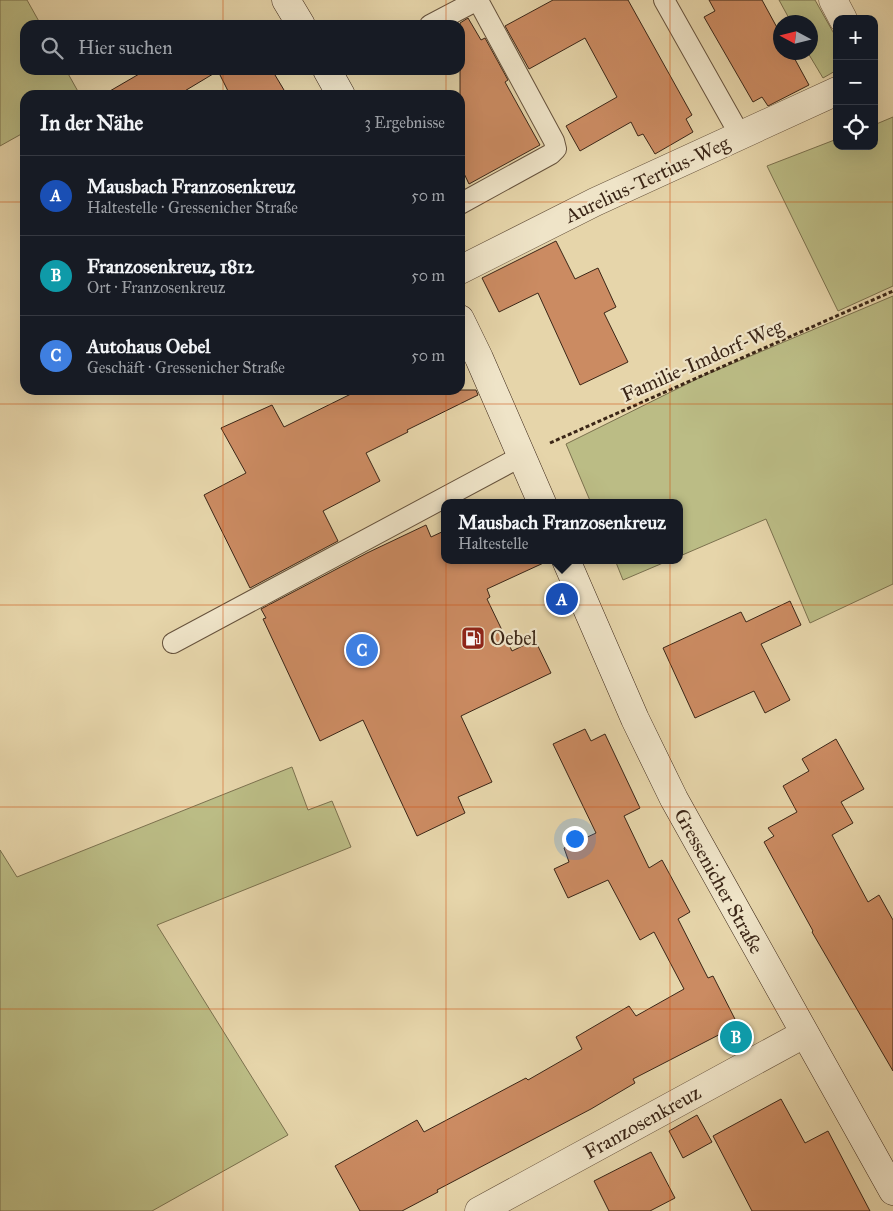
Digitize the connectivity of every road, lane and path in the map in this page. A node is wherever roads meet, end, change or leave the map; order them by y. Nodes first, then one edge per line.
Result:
1 (286, 0) edge
2 (664, 0) edge
3 (832, 0) edge
4 (841, 15) edge
5 (298, 20) edge
6 (440, 20) edge
7 (833, 93) edge
8 (740, 136) junction
9 (465, 201) edge
10 (465, 267) edge
11 (893, 292) edge
12 (465, 330) edge
13 (522, 456) junction
14 (441, 499) edge
15 (442, 499) edge
16 (540, 499) edge
17 (568, 564) edge
18 (173, 643) dead end
19 (804, 1034) junction
20 (893, 1192) edge
21 (480, 1211) edge

1 - 5 main road
2 - 8 lane
3 - 4 main road
6 - 9 lane
7 - 8 main road, Aurelius-Tertius-Weg
8 - 10 main road, Aurelius-Tertius-Weg
11 - 13 path, Familie-Imdorf-Weg
12 - 13 main road
13 - 15 lane
13 - 16 main road
14 - 18 lane
17 - 19 main road, Gressenicher Straße
19 - 20 main road, Gressenicher Straße
19 - 21 main road, Franzosenkreuz

